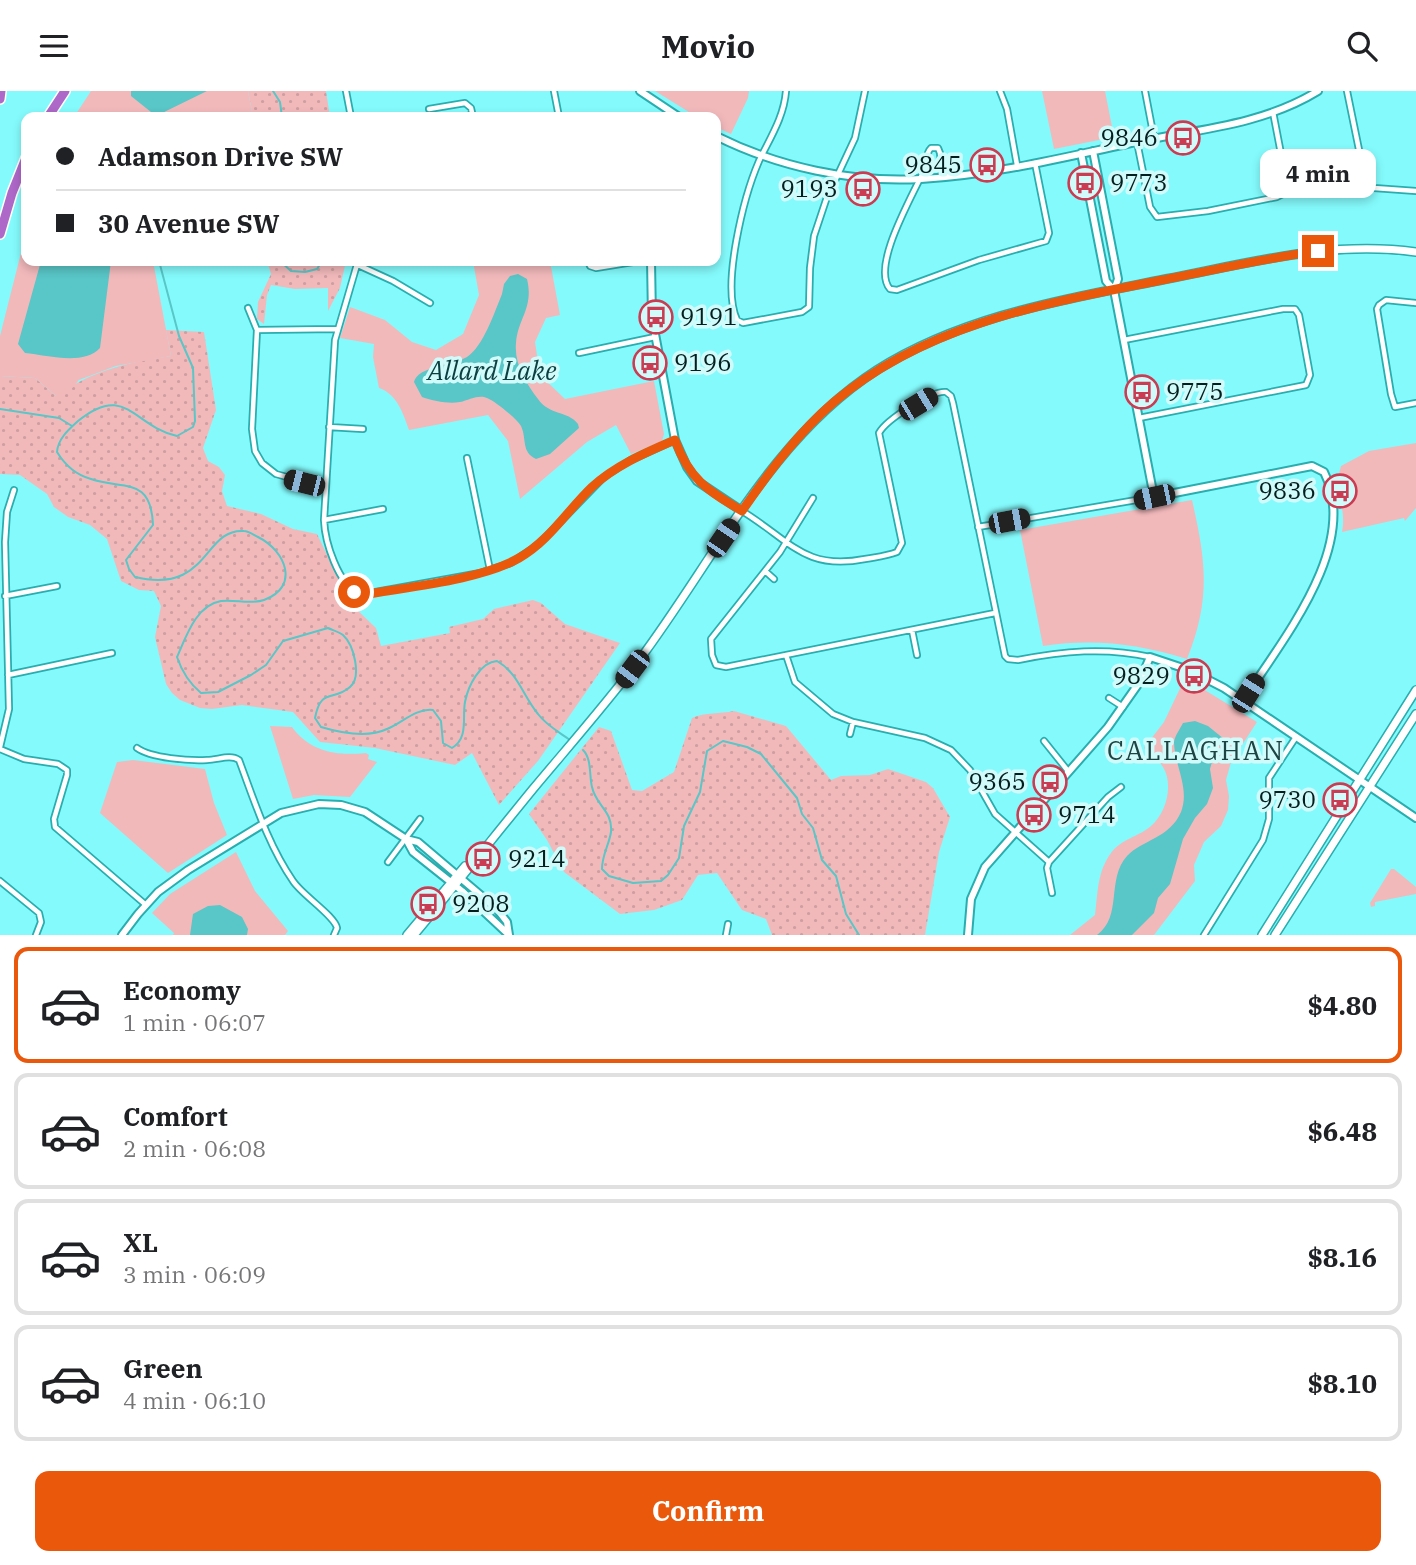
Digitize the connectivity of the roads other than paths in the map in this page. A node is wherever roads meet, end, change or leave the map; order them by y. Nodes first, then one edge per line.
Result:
1 (1, 91) edge
2 (65, 91) edge
3 (346, 91) edge
4 (554, 91) edge
5 (640, 91) edge
6 (786, 91) edge
7 (865, 91) edge
8 (1000, 91) edge
9 (1145, 91) edge
10 (1318, 91) edge
11 (1347, 91) edge
12 (0, 99) edge
13 (429, 109) dead end
14 (51, 112) edge
15 (350, 112) edge
16 (472, 112) edge
17 (558, 112) edge
18 (672, 112) edge
19 (1273, 113) junction
20 (721, 138) edge
21 (1154, 139) junction
22 (1138, 142) junction
23 (1093, 151) junction
24 (1081, 153) junction
25 (762, 156) junction
26 (1035, 162) junction
27 (1017, 165) junction
28 (21, 170) edge
29 (838, 174) junction
30 (942, 177) junction
31 (919, 179) junction
32 (1416, 191) edge
33 (0, 234) edge
34 (1416, 251) edge
35 (357, 266) edge
36 (364, 266) edge
37 (590, 266) edge
38 (608, 266) edge
39 (651, 266) edge
40 (1114, 289) junction
41 (430, 303) dead end
42 (1416, 303) edge
43 (248, 308) dead end
44 (337, 329) junction
45 (257, 330) junction
46 (655, 337) junction
47 (1124, 340) junction
48 (579, 353) dead end
49 (1416, 403) edge
50 (1139, 418) junction
51 (329, 427) junction
52 (363, 429) dead end
53 (675, 440) junction
54 (467, 458) dead end
55 (326, 488) junction
56 (14, 491) dead end
57 (1154, 497) junction
58 (813, 498) dead end
59 (383, 509) dead end
60 (742, 511) junction
61 (324, 520) junction
62 (978, 527) junction
63 (786, 541) junction
64 (490, 570) junction
65 (765, 571) junction
66 (774, 579) dead end
67 (57, 586) dead end
68 (5, 596) junction
69 (995, 613) junction
70 (912, 630) junction
71 (112, 653) dead end
72 (786, 655) junction
73 (917, 655) dead end
74 (1150, 657) junction
75 (8, 675) junction
76 (1416, 690) edge
77 (1109, 698) dead end
78 (1243, 701) junction
79 (1123, 707) junction
80 (1416, 714) edge
81 (866, 716) dead end
82 (853, 722) junction
83 (865, 725) junction
84 (850, 734) dead end
85 (1296, 737) junction
86 (1044, 741) dead end
87 (0, 748) edge
88 (137, 748) dead end
89 (1068, 771) junction
90 (1361, 780) junction
91 (1370, 786) junction
92 (1121, 787) dead end
93 (1268, 795) junction
94 (1288, 795) dead end
95 (1416, 817) edge
96 (420, 819) dead end
97 (264, 823) junction
98 (1014, 832) junction
99 (406, 839) junction
100 (388, 862) dead end
101 (1049, 862) junction
102 (460, 876) junction
103 (0, 881) edge
104 (454, 884) junction
105 (1052, 893) dead end
106 (146, 905) junction
107 (728, 924) dead end
108 (36, 935) edge
109 (122, 935) edge
110 (334, 935) edge
111 (407, 935) edge
112 (414, 935) edge
113 (509, 935) edge
114 (726, 935) edge
115 (968, 935) edge
116 (1204, 935) edge
117 (1262, 935) edge
118 (1275, 935) edge

1 - 12 highway
2 - 14 highway
3 - 15 street
4 - 17 street
5 - 18 street
6 - 25 street
7 - 29 street
8 - 27 street
9 - 21 street
10 - 19 street
11 - 32 street
13 - 16 street
19 - 21 street
19 - 22 street
20 - 25 street
21 - 22 street
22 - 23 street
23 - 24 street
23 - 40 street
24 - 26 street
24 - 40 street
25 - 29 street
25 - 29 street
26 - 27 street
26 - 31 street
27 - 30 street
28 - 33 highway
29 - 31 street
30 - 31 street
30 - 31 street
34 - 40 main road
35 - 44 street
36 - 41 street
37 - 38 street
39 - 46 street
40 - 47 street
40 - 60 main road
42 - 49 street
43 - 45 street
44 - 45 street
44 - 51 street
45 - 55 street
46 - 48 street
46 - 53 street
47 - 50 street
47 - 50 street
50 - 57 street
51 - 52 street
51 - 55 street
53 - 60 street
53 - 64 street
54 - 64 street
55 - 61 street
56 - 68 street
57 - 62 street
57 - 78 street
58 - 63 street
59 - 61 street
60 - 63 street
60 - 102 main road
61 - 64 street
62 - 63 street
62 - 69 street
63 - 65 street
65 - 66 street
65 - 72 street
67 - 68 street
68 - 75 street
69 - 70 street
69 - 74 street
70 - 72 street
70 - 73 street
71 - 75 street
72 - 82 street
74 - 78 street
74 - 79 street
75 - 87 street
76 - 90 main road
77 - 79 street
78 - 85 street
79 - 89 street
80 - 91 main road
81 - 83 street
82 - 83 street
82 - 84 street
83 - 98 street
85 - 90 street
85 - 93 street
86 - 89 street
87 - 106 street
88 - 97 street
89 - 98 street
90 - 91 street
90 - 117 main road
91 - 95 street
91 - 118 main road
92 - 101 street
93 - 94 street
93 - 116 street
96 - 99 street
97 - 99 street
97 - 106 street
97 - 110 street
98 - 101 street
98 - 115 street
99 - 100 street
99 - 102 street
99 - 104 street
101 - 105 street
102 - 104 main road
102 - 113 street
103 - 108 street
104 - 111 main road
104 - 112 main road
104 - 113 street
106 - 109 street
107 - 114 street

